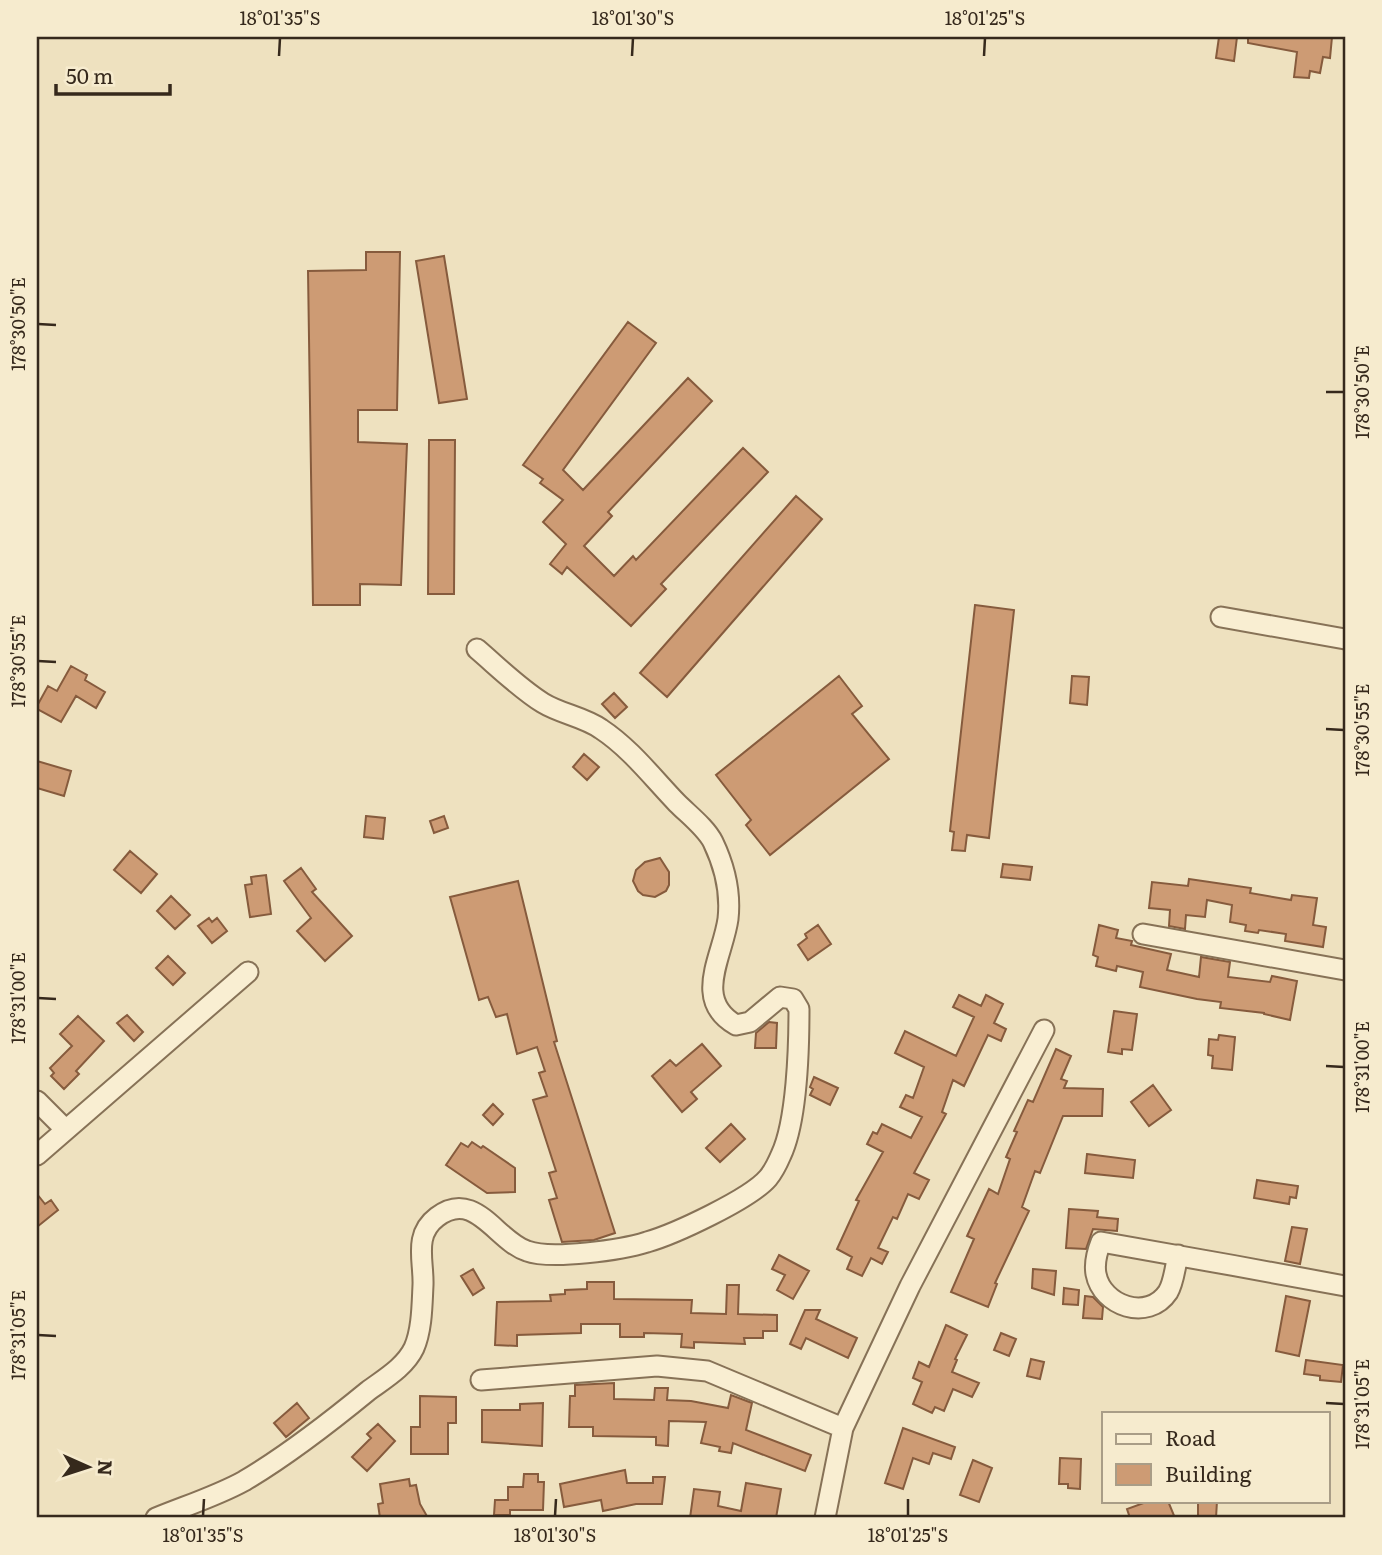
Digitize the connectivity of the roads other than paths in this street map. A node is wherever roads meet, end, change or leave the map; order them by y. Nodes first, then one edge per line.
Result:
1 (1221, 617) dead end
2 (1345, 639) edge
3 (477, 649) dead end
4 (1143, 934) dead end
5 (1345, 970) edge
6 (248, 972) dead end
7 (1044, 1030) dead end
8 (37, 1101) edge
9 (65, 1129) junction
10 (37, 1155) edge
11 (1178, 1255) junction
12 (1345, 1286) edge
13 (481, 1380) dead end
14 (843, 1428) junction
15 (156, 1518) edge
16 (825, 1518) edge

1 - 2 street
3 - 15 street
4 - 5 street
6 - 9 street
7 - 14 street
8 - 9 street
9 - 10 street
11 - 11 street
11 - 12 street
13 - 14 street
14 - 16 street

